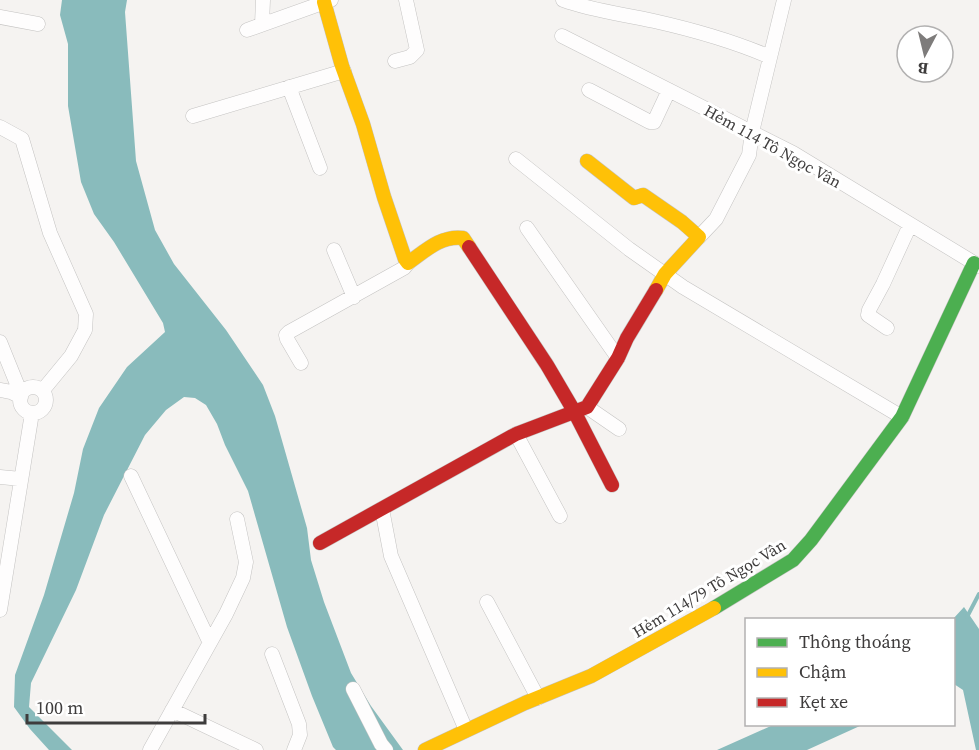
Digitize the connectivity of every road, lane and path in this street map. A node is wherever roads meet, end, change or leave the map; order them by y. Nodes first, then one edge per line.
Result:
1 (263, 0) edge
2 (406, 0) edge
3 (563, 0) edge
4 (784, 0) edge
5 (327, 1) edge
6 (0, 16) edge
7 (38, 24) dead end
8 (262, 24) junction
9 (247, 30) dead end
10 (562, 36) dead end
11 (770, 57) junction
12 (395, 61) dead end
13 (344, 71) junction
14 (289, 87) junction
15 (589, 90) dead end
16 (669, 90) junction
17 (194, 116) dead end
18 (0, 127) edge
19 (752, 132) junction
20 (516, 159) dead end
21 (587, 161) dead end
22 (320, 168) dead end
23 (910, 225) junction
24 (527, 228) dead end
25 (699, 237) junction
26 (334, 250) dead end
27 (408, 263) junction
28 (976, 265) edge
29 (665, 274) junction
30 (354, 297) junction
31 (887, 328) dead end
32 (0, 342) edge
33 (618, 358) junction
34 (301, 363) dead end
35 (0, 390) edge
36 (43, 390) junction
37 (21, 396) junction
38 (581, 409) junction
39 (32, 413) junction
40 (902, 417) junction
41 (619, 429) dead end
42 (516, 434) junction
43 (131, 476) dead end
44 (0, 477) edge
45 (21, 479) junction
46 (612, 485) dead end
47 (382, 509) junction
48 (560, 516) dead end
49 (237, 519) dead end
50 (320, 543) dead end
51 (487, 602) dead end
52 (0, 610) edge
53 (210, 643) junction
54 (272, 654) dead end
55 (353, 689) dead end
56 (537, 698) junction
57 (172, 710) junction
58 (466, 730) junction
59 (150, 750) edge
60 (256, 750) edge
61 (294, 750) edge
62 (386, 750) edge
63 (425, 750) edge

1 - 8 street
2 - 12 street
3 - 11 street
4 - 11 street
5 - 8 street
5 - 13 street
6 - 7 street
8 - 9 street
10 - 16 street, Hẻm 114 Tô Ngọc Vân
11 - 19 street
13 - 14 street
13 - 27 street
14 - 17 street
14 - 22 street
15 - 16 street
16 - 19 street, Hẻm 114 Tô Ngọc Vân
18 - 36 street
19 - 23 street, Hẻm 114 Tô Ngọc Vân
19 - 25 street
20 - 29 street
21 - 25 street
23 - 28 street, Hẻm 114 Tô Ngọc Vân
23 - 31 street
24 - 33 street
25 - 29 street
26 - 30 street
27 - 30 street
27 - 38 street
28 - 40 street, Hẻm 114/79 Tô Ngọc Vân
29 - 33 street
29 - 40 street
30 - 34 street
32 - 37 street
33 - 38 street
35 - 37 street
36 - 37 street
36 - 39 street
37 - 39 street
38 - 41 street
38 - 42 street
38 - 46 street
39 - 45 street
40 - 56 street, Hẻm 114/79 Tô Ngọc Vân
42 - 47 street
42 - 48 street
43 - 53 street
44 - 45 street
45 - 52 street
47 - 50 street
47 - 58 street
49 - 53 street
51 - 56 street
53 - 57 street
54 - 61 street
55 - 62 street
56 - 58 street, Hẻm 114/79 Tô Ngọc Vân
57 - 59 street
57 - 60 street
58 - 63 street, Hẻm 114/79 Tô Ngọc Vân

